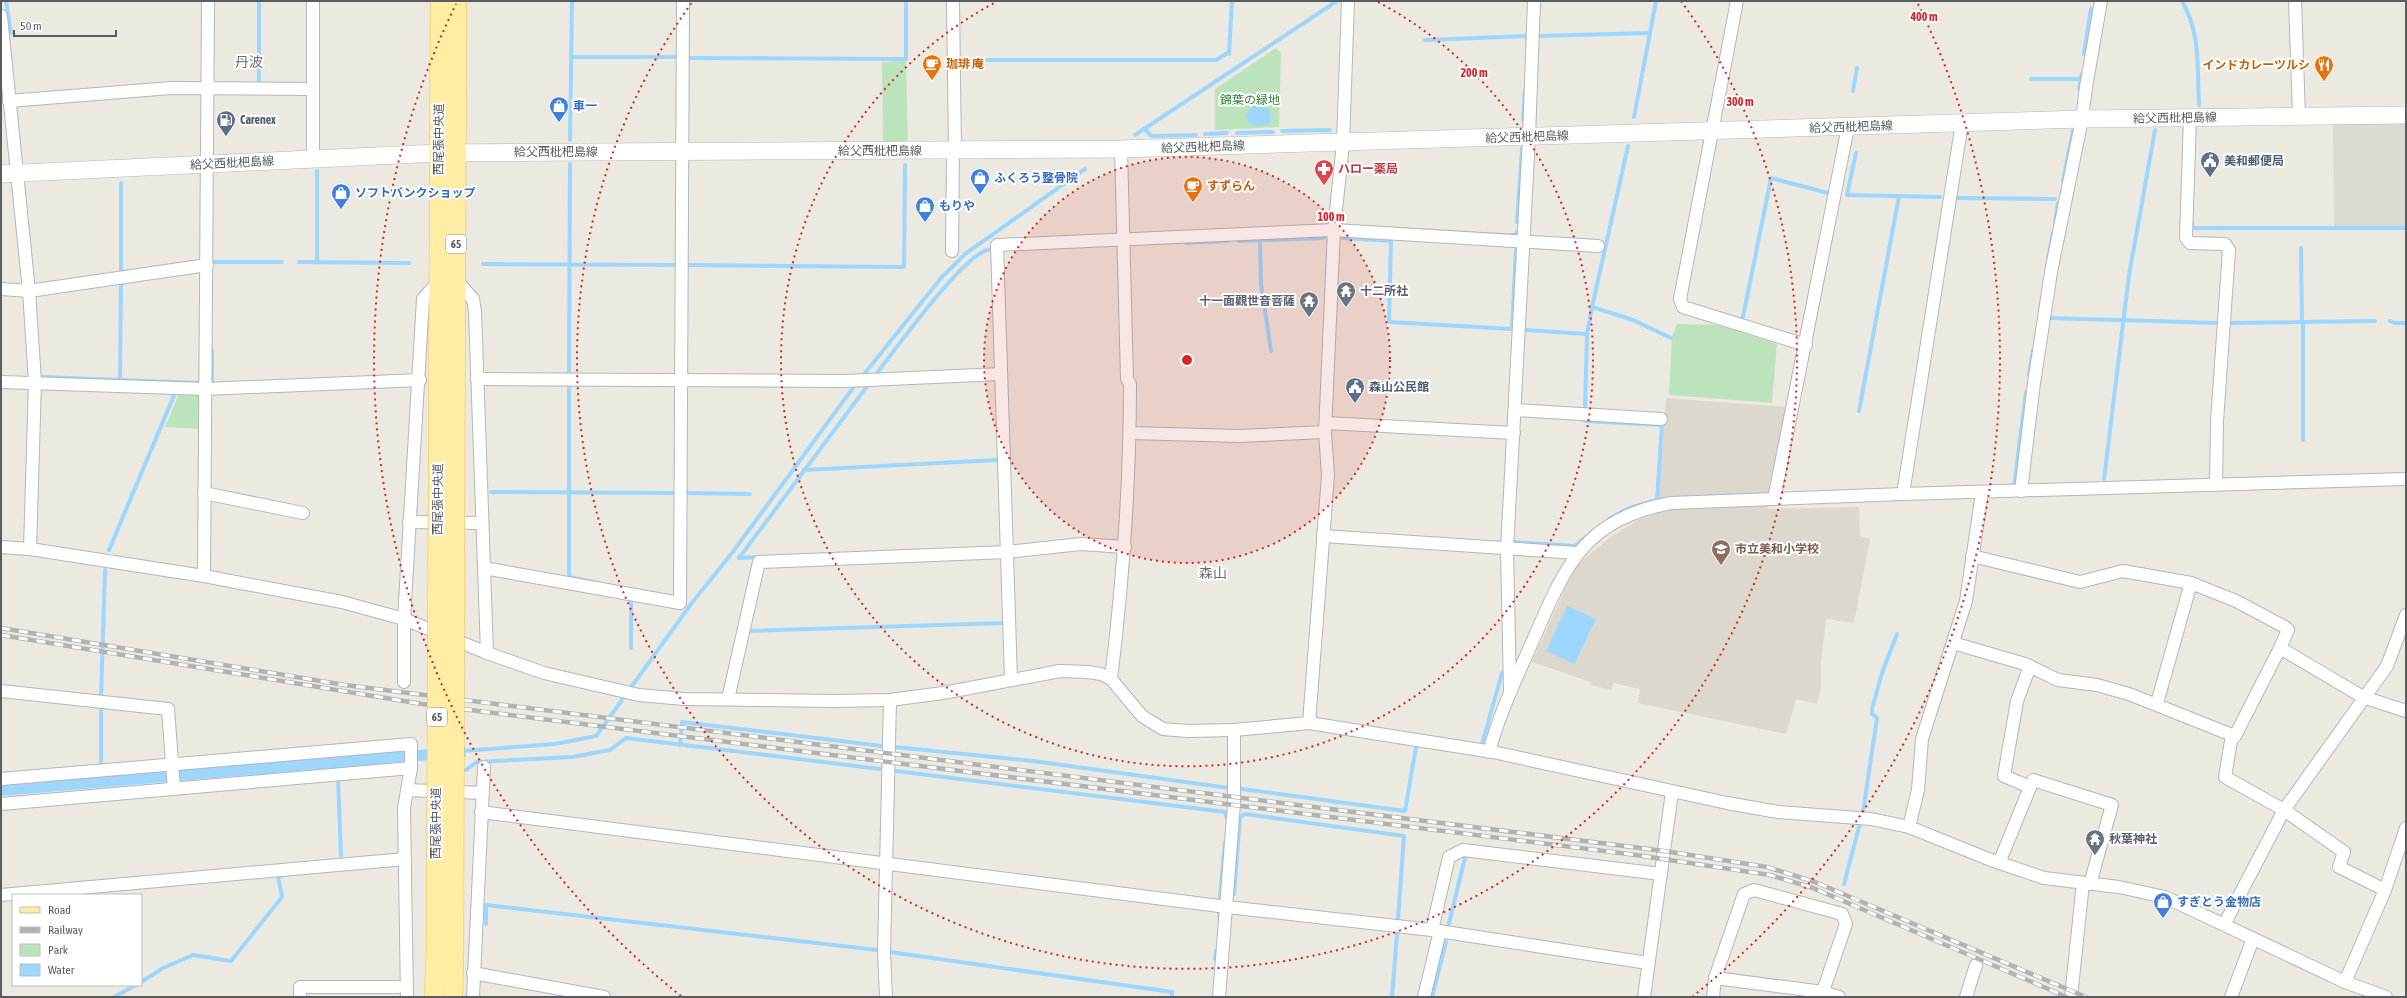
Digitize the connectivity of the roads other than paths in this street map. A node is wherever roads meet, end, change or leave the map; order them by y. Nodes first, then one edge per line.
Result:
1 (208, 1) edge
2 (313, 1) edge
3 (440, 1) edge
4 (457, 1) edge
5 (683, 1) edge
6 (953, 1) edge
7 (1534, 1) edge
8 (1737, 1) edge
9 (2101, 1) edge
10 (2295, 1) edge
11 (1350, 3) edge
12 (1, 16) edge
13 (2, 30) edge
14 (208, 88) junction
15 (313, 89) junction
16 (7, 100) edge
17 (2406, 115) edge
18 (2300, 116) junction
19 (2190, 118) junction
20 (2082, 119) junction
21 (1962, 123) junction
22 (1848, 127) junction
23 (1712, 132) junction
24 (1529, 137) junction
25 (1343, 143) junction
26 (1121, 150) junction
27 (954, 151) junction
28 (682, 152) junction
29 (448, 153) junction
30 (314, 159) junction
31 (208, 164) junction
32 (8, 173) edge
33 (1334, 230) junction
34 (1122, 239) junction
35 (1524, 242) junction
36 (1598, 246) dead end
37 (952, 251) dead end
38 (207, 265) junction
39 (447, 280) junction
40 (1, 289) edge
41 (29, 291) junction
42 (1806, 345) junction
43 (1002, 374) junction
44 (476, 379) junction
45 (682, 379) junction
46 (420, 380) junction
47 (1, 382) edge
48 (35, 382) junction
49 (205, 389) junction
50 (1515, 410) junction
51 (1662, 419) dead end
52 (1326, 428) junction
53 (1130, 433) junction
54 (1514, 433) junction
55 (2406, 479) edge
56 (2216, 485) junction
57 (2021, 491) junction
58 (1982, 492) junction
59 (204, 493) junction
60 (1903, 494) junction
61 (1774, 499) junction
62 (302, 513) dead end
63 (409, 522) junction
64 (482, 522) junction
65 (1323, 536) junction
66 (1, 547) edge
67 (1125, 548) junction
68 (30, 549) junction
69 (1507, 549) junction
70 (1007, 552) junction
71 (1577, 553) junction
72 (1972, 556) junction
73 (484, 568) junction
74 (204, 576) junction
75 (2191, 583) junction
76 (2406, 615) edge
77 (404, 619) junction
78 (1953, 643) junction
79 (2280, 648) junction
80 (487, 653) junction
81 (2030, 666) junction
82 (1011, 679) junction
83 (1111, 679) junction
84 (404, 682) dead end
85 (1, 691) edge
86 (1510, 693) junction
87 (2364, 697) junction
88 (728, 699) junction
89 (890, 700) junction
90 (2156, 703) junction
91 (2406, 711) edge
92 (1309, 723) junction
93 (1234, 730) junction
94 (2232, 735) junction
95 (1489, 752) junction
96 (172, 766) junction
97 (411, 766) junction
98 (484, 767) dead end
99 (1, 779) edge
100 (174, 787) junction
101 (2030, 787) junction
102 (407, 790) junction
103 (482, 792) junction
104 (1672, 792) junction
105 (1, 804) edge
106 (2284, 810) junction
107 (481, 812) junction
108 (1909, 827) junction
109 (2406, 828) edge
110 (405, 859) junction
111 (1999, 863) junction
112 (885, 864) junction
113 (1661, 874) junction
114 (2086, 883) junction
115 (2385, 890) junction
116 (12, 894) edge
117 (12, 894) edge
118 (1, 895) edge
119 (1226, 907) junction
120 (2225, 923) junction
121 (1436, 931) junction
122 (2253, 939) junction
123 (445, 950) junction
124 (1648, 962) junction
125 (1976, 965) dead end
126 (473, 973) junction
127 (1715, 978) junction
128 (2345, 982) junction
129 (398, 988) dead end
130 (1822, 995) edge
131 (300, 997) edge
132 (407, 997) edge
133 (434, 997) edge
134 (453, 997) edge
135 (473, 997) edge
136 (604, 997) edge
137 (886, 997) edge
138 (1219, 997) edge
139 (1424, 997) edge
140 (1644, 997) edge
141 (1713, 997) edge
142 (1839, 997) edge
143 (1966, 997) edge
144 (2071, 997) edge
145 (2231, 997) edge
146 (2386, 997) edge

1 - 14 street
2 - 15 street
3 - 29 main road, 西尾張中央道 / 65
4 - 29 main road, 西尾張中央道 / 65
5 - 28 street
6 - 27 street
7 - 24 street
8 - 23 street
9 - 20 street
10 - 18 street
11 - 25 street
12 - 13 street
13 - 16 street
14 - 15 street
14 - 16 street
14 - 31 street
15 - 30 street
16 - 32 street
17 - 18 main road, 給父西枇杷島線
18 - 19 main road, 給父西枇杷島線
19 - 20 main road, 給父西枇杷島線
19 - 56 street
20 - 21 main road, 給父西枇杷島線
20 - 57 street
21 - 22 main road, 給父西枇杷島線
21 - 60 street
22 - 23 main road, 給父西枇杷島線
22 - 42 street
23 - 24 main road, 給父西枇杷島線
23 - 42 street
24 - 25 main road, 給父西枇杷島線
24 - 35 street
25 - 26 main road, 給父西枇杷島線
25 - 33 street
26 - 27 main road, 給父西枇杷島線
26 - 34 street
27 - 28 main road, 給父西枇杷島線
27 - 37 street
28 - 29 main road, 給父西枇杷島線
28 - 45 street
29 - 30 main road, 給父西枇杷島線
29 - 39 main road, 西尾張中央道 / 65
30 - 31 main road, 給父西枇杷島線
31 - 32 main road, 給父西枇杷島線
31 - 38 street
32 - 41 street
33 - 34 street
33 - 35 street
33 - 52 street
34 - 43 street
34 - 53 street
35 - 36 street
35 - 50 street
38 - 41 street
38 - 49 street
39 - 44 street
39 - 46 street
39 - 123 main road, 西尾張中央道 / 65, bridge
40 - 41 street
41 - 48 street
42 - 61 street
43 - 45 street
43 - 70 street
44 - 45 street
44 - 64 street
45 - 73 street
46 - 49 street
46 - 63 street
47 - 48 street
48 - 49 street
48 - 68 street
49 - 59 street
50 - 51 street
50 - 54 street
52 - 53 street
52 - 54 street
52 - 65 street
53 - 67 street
54 - 69 street
55 - 56 street
56 - 57 street
57 - 58 street
58 - 60 street
58 - 72 street
59 - 62 street
59 - 74 street
60 - 61 street
61 - 71 street
63 - 64 street
63 - 77 street
64 - 73 street
65 - 69 street
65 - 92 street
66 - 68 street
67 - 70 street
67 - 83 street
68 - 74 street
69 - 71 street
69 - 86 street
70 - 82 street
70 - 88 street
71 - 86 street
72 - 75 street
72 - 78 street
73 - 80 street
74 - 77 street
75 - 79 street
75 - 90 street
76 - 87 street
77 - 80 street
77 - 84 street
78 - 81 street
78 - 108 street
79 - 87 street
79 - 94 street
80 - 88 street
81 - 90 street
81 - 101 street
82 - 83 street
82 - 89 street
83 - 93 street
85 - 96 street
86 - 95 street
87 - 91 street
87 - 106 street
88 - 89 street
89 - 112 street
90 - 94 street
92 - 93 street
92 - 95 street
93 - 119 street
94 - 106 street
95 - 104 street
96 - 97 street
96 - 99 street
96 - 100 street
97 - 100 street
97 - 102 street
98 - 103 street
100 - 105 street
101 - 111 street
101 - 114 street
102 - 103 street
102 - 110 street
103 - 107 street
104 - 108 street
104 - 113 street
106 - 115 street
106 - 120 street
107 - 112 street
107 - 126 street
108 - 111 street
109 - 115 street
110 - 117 street
110 - 132 street
111 - 114 street
112 - 119 street
112 - 137 street
113 - 121 street
113 - 124 street
114 - 120 street
114 - 144 street
115 - 128 street
116 - 118 street
119 - 121 street
119 - 138 street
120 - 122 street
121 - 124 street
121 - 139 street
122 - 128 street
122 - 145 street
123 - 133 main road, 西尾張中央道 / 65
123 - 134 main road, 西尾張中央道 / 65
124 - 140 street
125 - 143 street
126 - 135 street
126 - 136 street
127 - 130 street
127 - 130 street
127 - 141 street
128 - 146 street
129 - 131 street
130 - 142 street

